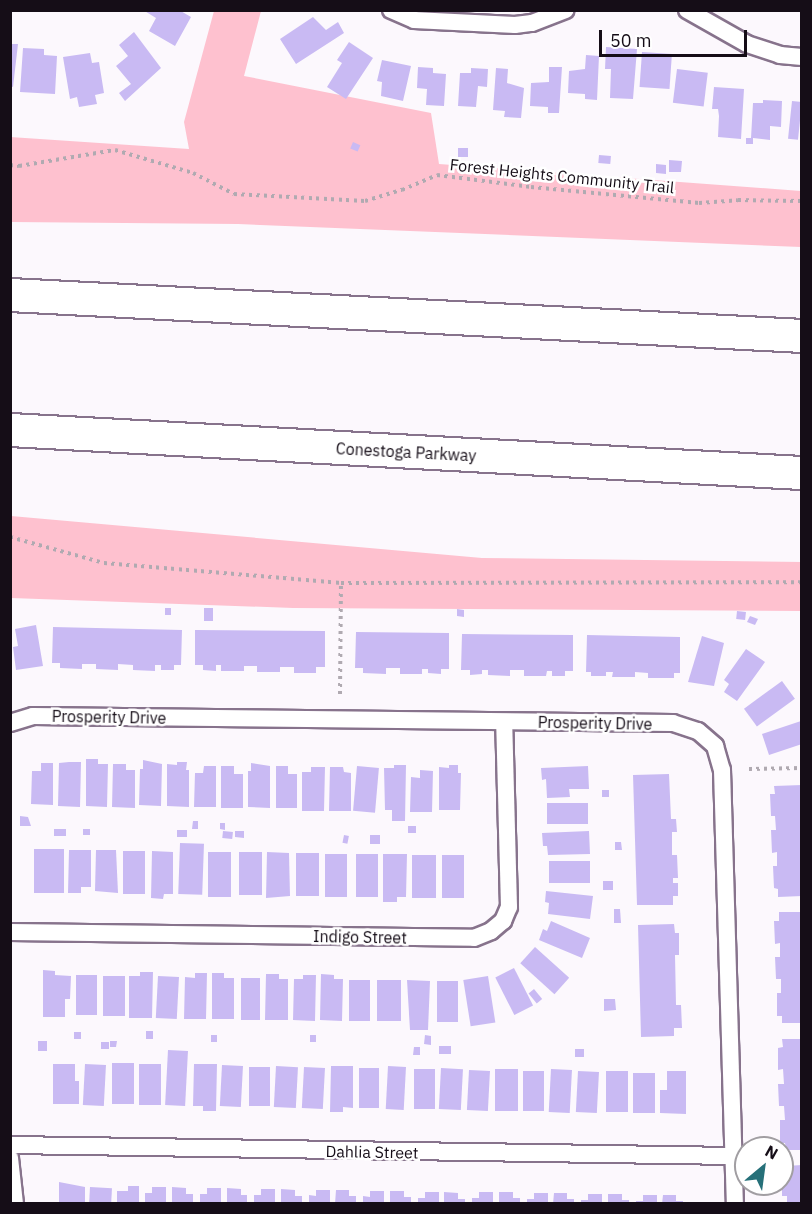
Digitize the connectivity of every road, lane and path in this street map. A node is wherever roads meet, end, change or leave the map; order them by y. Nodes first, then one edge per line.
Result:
1 (391, 10) edge
2 (566, 10) edge
3 (687, 10) edge
4 (801, 57) edge
5 (10, 165) edge
6 (801, 201) edge
7 (10, 295) edge
8 (801, 336) edge
9 (10, 430) edge
10 (801, 473) edge
11 (10, 537) edge
12 (801, 582) edge
13 (341, 583) junction
14 (340, 694) dead end
15 (504, 722) junction
16 (10, 723) edge
17 (801, 768) edge
18 (749, 769) dead end
19 (10, 932) edge
20 (10, 1145) edge
21 (734, 1156) joint
22 (10, 1158) edge
23 (15, 1203) edge

1 - 2 street
3 - 4 street
5 - 6 path, Forest Heights Community Trail
7 - 8 highway
9 - 10 highway, Conestoga Parkway
11 - 13 path
12 - 13 path
13 - 14 path
15 - 16 street, Prosperity Drive
15 - 19 street, Indigo Street
15 - 21 street, Prosperity Drive
17 - 18 path
20 - 21 street, Dahlia Street
22 - 23 street

